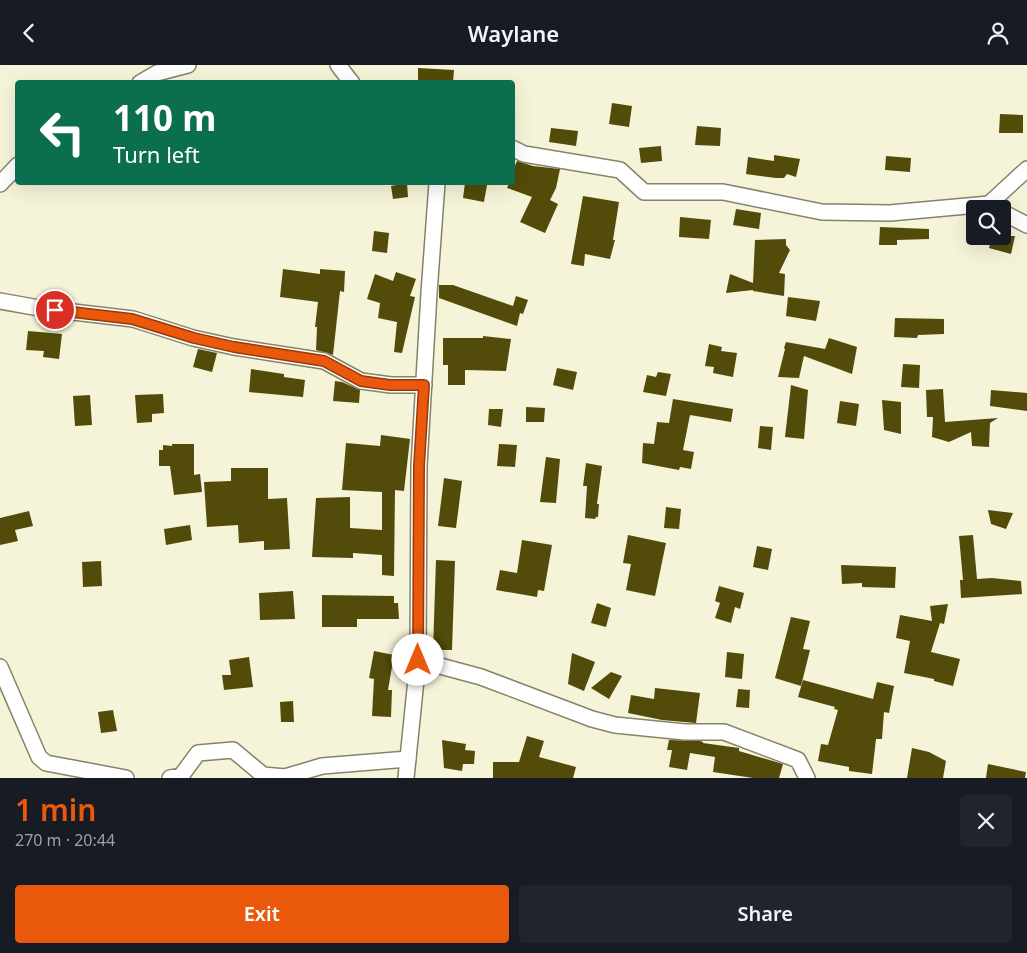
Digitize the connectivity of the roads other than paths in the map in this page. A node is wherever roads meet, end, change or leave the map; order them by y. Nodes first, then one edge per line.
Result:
1 (188, 65) edge
2 (338, 65) edge
3 (145, 80) edge
4 (350, 80) edge
5 (515, 150) edge
6 (15, 168) edge
7 (1027, 169) edge
8 (0, 184) edge
9 (437, 185) edge
10 (1002, 200) edge
11 (966, 209) edge
12 (1011, 216) edge
13 (1027, 225) edge
14 (0, 301) edge
15 (424, 385) junction
16 (418, 660) junction
17 (0, 667) edge
18 (408, 759) junction
19 (126, 778) edge
20 (170, 778) edge
21 (406, 778) edge
22 (807, 778) edge

1 - 3 street
2 - 4 street
5 - 11 street
6 - 8 street
7 - 10 street
9 - 15 street
12 - 13 street
14 - 15 street
15 - 16 street
16 - 18 street
16 - 22 street
17 - 19 street
18 - 20 street
18 - 21 street

